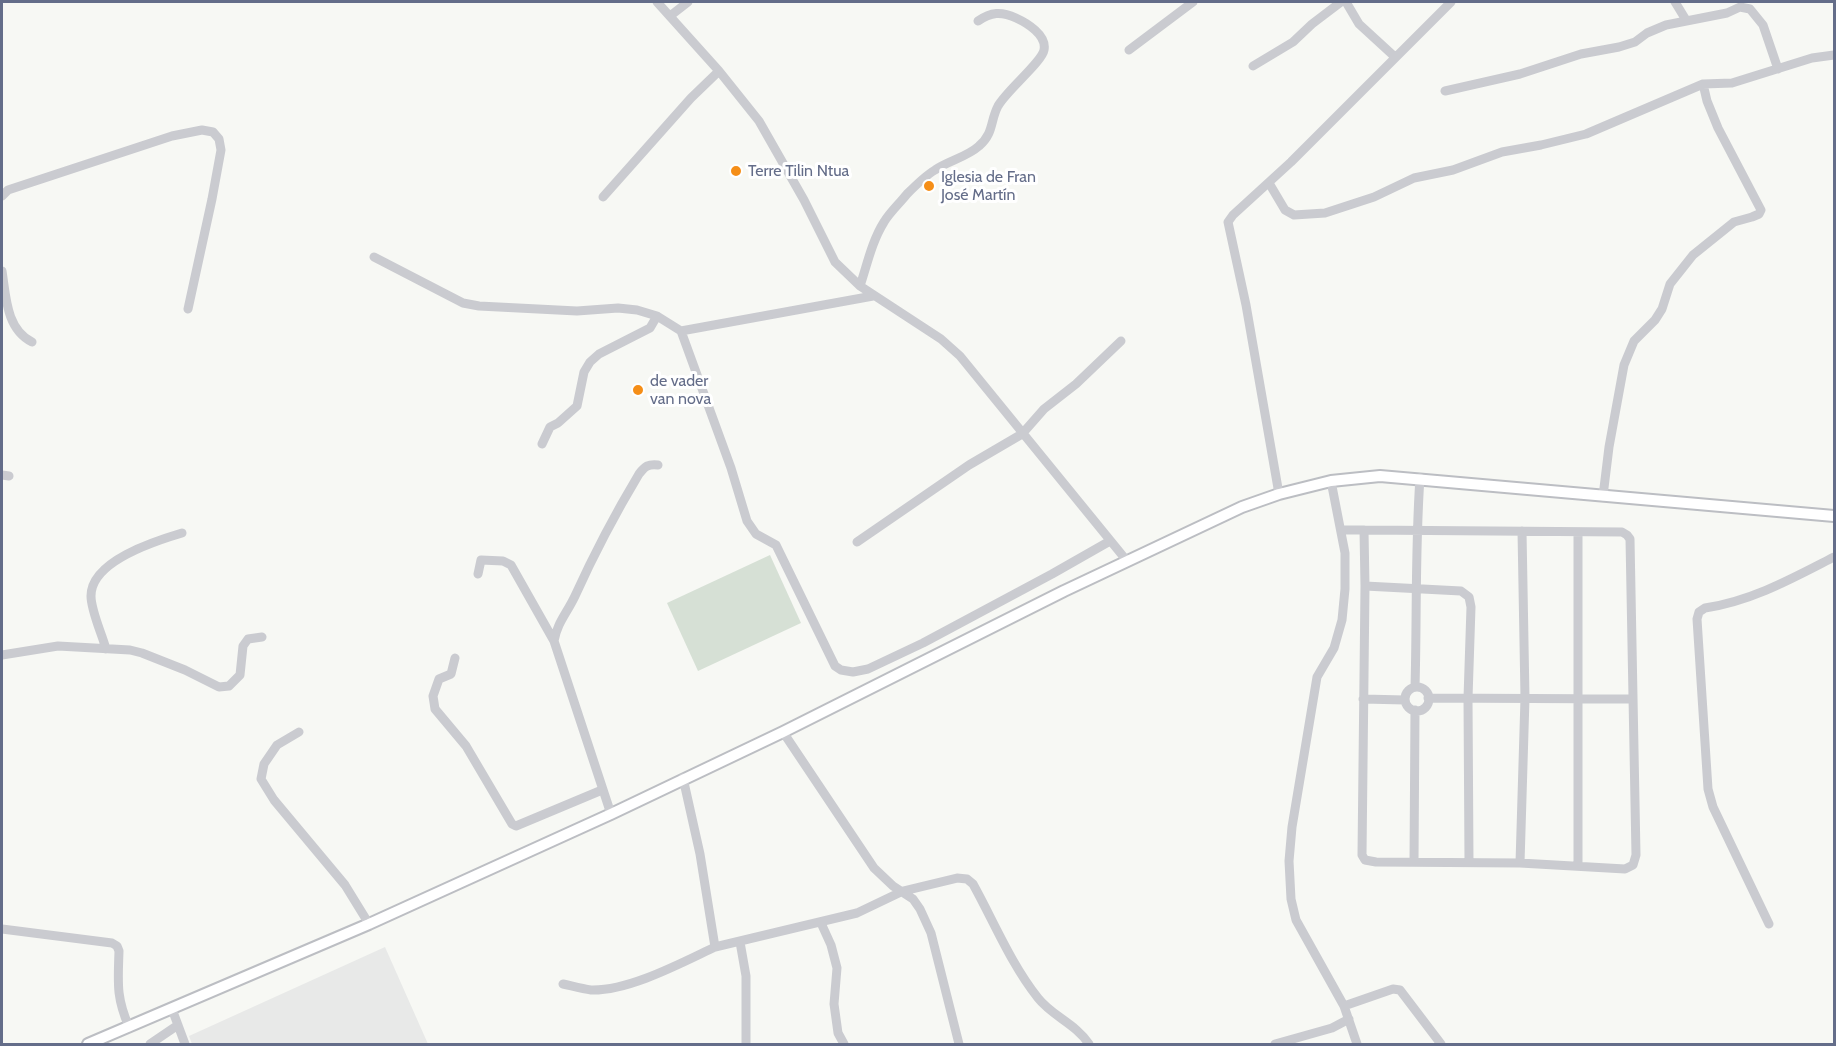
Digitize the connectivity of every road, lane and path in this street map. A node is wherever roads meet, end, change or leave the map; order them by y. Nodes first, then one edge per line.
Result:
1 (657, 2) edge
2 (688, 2) edge
3 (1193, 2) edge
4 (1341, 2) edge
5 (1346, 2) edge
6 (1451, 2) edge
7 (1676, 2) edge
8 (670, 16) junction
9 (1686, 20) junction
10 (978, 21) dead end
11 (1129, 50) dead end
12 (1834, 55) edge
13 (1395, 57) junction
14 (1253, 66) dead end
15 (1778, 69) junction
16 (719, 71) junction
17 (1702, 84) junction
18 (1445, 91) dead end
19 (2, 182) edge
20 (1269, 183) junction
21 (5, 193) edge
22 (603, 197) dead end
23 (374, 257) dead end
24 (2, 271) edge
25 (860, 286) junction
26 (873, 296) junction
27 (188, 309) dead end
28 (657, 316) junction
29 (681, 331) junction
30 (1121, 341) dead end
31 (32, 342) dead end
32 (1022, 434) junction
33 (542, 444) dead end
34 (658, 465) dead end
35 (1420, 478) junction
36 (1331, 481) junction
37 (1279, 494) junction
38 (1603, 496) junction
39 (1834, 516) edge
40 (1341, 530) junction
41 (1364, 530) junction
42 (1417, 531) junction
43 (1522, 531) junction
44 (1578, 532) junction
45 (182, 533) dead end
46 (1110, 541) junction
47 (857, 542) dead end
48 (1834, 557) edge
49 (1127, 561) junction
50 (478, 574) dead end
51 (1365, 586) junction
52 (1418, 589) junction
53 (262, 637) dead end
54 (554, 641) junction
55 (106, 650) junction
56 (2, 655) edge
57 (455, 658) dead end
58 (1415, 687) junction
59 (1428, 698) junction
60 (1468, 698) junction
61 (1525, 698) junction
62 (1363, 699) junction
63 (1578, 699) junction
64 (1633, 699) junction
65 (1405, 700) junction
66 (1415, 710) junction
67 (299, 732) dead end
68 (783, 732) junction
69 (683, 778) junction
70 (602, 790) junction
71 (612, 814) junction
72 (1414, 862) junction
73 (1469, 862) junction
74 (1520, 862) junction
75 (1578, 866) junction
76 (903, 891) junction
77 (821, 923) junction
78 (369, 924) junction
79 (1769, 924) dead end
80 (2, 929) edge
81 (740, 942) junction
82 (715, 947) junction
83 (563, 984) dead end
84 (1344, 1006) junction
85 (172, 1009) junction
86 (1349, 1019) junction
87 (178, 1025) junction
88 (129, 1027) junction
89 (88, 1044) edge
90 (150, 1044) edge
91 (185, 1044) edge
92 (746, 1044) edge
93 (844, 1044) edge
94 (959, 1044) edge
95 (1089, 1044) edge
96 (1275, 1044) edge
97 (1357, 1044) edge
98 (1441, 1044) edge

1 - 8 street
2 - 8 street
3 - 11 street
4 - 14 street
5 - 13 street
6 - 13 street
7 - 9 street
8 - 16 street
9 - 15 street
9 - 18 street
10 - 25 street
12 - 15 street
13 - 20 street
15 - 17 street
16 - 22 street
16 - 25 street
17 - 20 street
17 - 38 street
19 - 21 street
20 - 37 street
21 - 27 street
23 - 28 street
24 - 31 street
25 - 26 street
26 - 29 street
26 - 32 street
28 - 29 street
28 - 33 street
29 - 46 street
30 - 32 street
32 - 46 street
32 - 47 street
34 - 54 street
35 - 36 main road
35 - 38 main road
35 - 42 street
36 - 37 main road
36 - 40 street
37 - 49 main road
38 - 39 main road
40 - 41 street
40 - 84 street
41 - 42 street
41 - 51 street
42 - 43 street
42 - 52 street
43 - 44 street
43 - 61 street
44 - 63 street
44 - 64 street
45 - 55 street
46 - 49 street
48 - 79 street
49 - 68 main road
50 - 54 street
51 - 52 street
51 - 62 street
52 - 58 street
52 - 60 street
53 - 55 street
54 - 70 street
55 - 56 street
57 - 70 street
58 - 59 street
58 - 65 street
59 - 60 street
59 - 66 street
60 - 61 street
60 - 73 street
61 - 63 street
61 - 74 street
62 - 65 street
62 - 72 street
63 - 64 street
63 - 75 street
64 - 75 street
65 - 66 street
66 - 72 street
67 - 78 street
68 - 69 main road
68 - 76 street
69 - 71 main road
69 - 82 street
70 - 71 street
71 - 78 main road
72 - 73 street
73 - 74 street
74 - 75 street
76 - 77 street
76 - 94 street
76 - 95 street
77 - 81 street
77 - 93 street
78 - 85 main road
80 - 88 street
81 - 82 street
81 - 92 street
82 - 83 street
84 - 86 street
84 - 98 street
85 - 87 street
85 - 88 main road
86 - 96 street
86 - 97 street
87 - 90 street
87 - 91 street
88 - 89 main road

